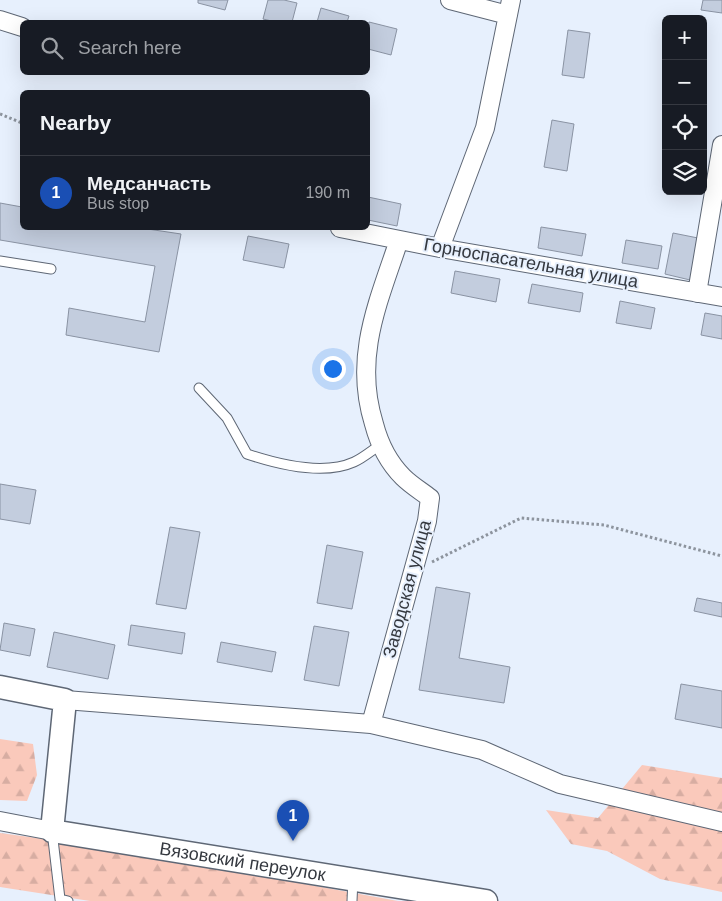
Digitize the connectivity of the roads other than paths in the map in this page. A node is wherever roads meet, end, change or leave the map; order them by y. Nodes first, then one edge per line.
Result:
1 (450, 0) edge
2 (509, 7) edge
3 (0, 20) edge
4 (20, 26) edge
5 (722, 145) edge
6 (350, 230) edge
7 (399, 240) junction
8 (440, 248) junction
9 (0, 262) edge
10 (52, 269) dead end
11 (697, 292) junction
12 (722, 297) edge
13 (199, 388) dead end
14 (380, 445) junction
15 (0, 688) edge
16 (65, 700) junction
17 (371, 724) junction
18 (0, 822) edge
19 (722, 822) edge
20 (52, 831) junction
21 (353, 878) junction
22 (68, 901) edge
23 (352, 901) edge
24 (486, 901) edge

1 - 2 street
2 - 8 street
3 - 4 street
5 - 11 street
6 - 7 street, Горноспасательная улица
7 - 8 street, Горноспасательная улица
7 - 14 street, Заводская улица
8 - 11 street, Горноспасательная улица
9 - 10 lane
11 - 12 street, Горноспасательная улица
13 - 14 lane
14 - 17 street, Заводская улица
15 - 16 street
16 - 17 street
16 - 20 street
17 - 19 street
18 - 20 street, Вязовский переулок
20 - 21 street, Вязовский переулок
20 - 22 lane
21 - 23 lane
21 - 24 street, Вязовский переулок

